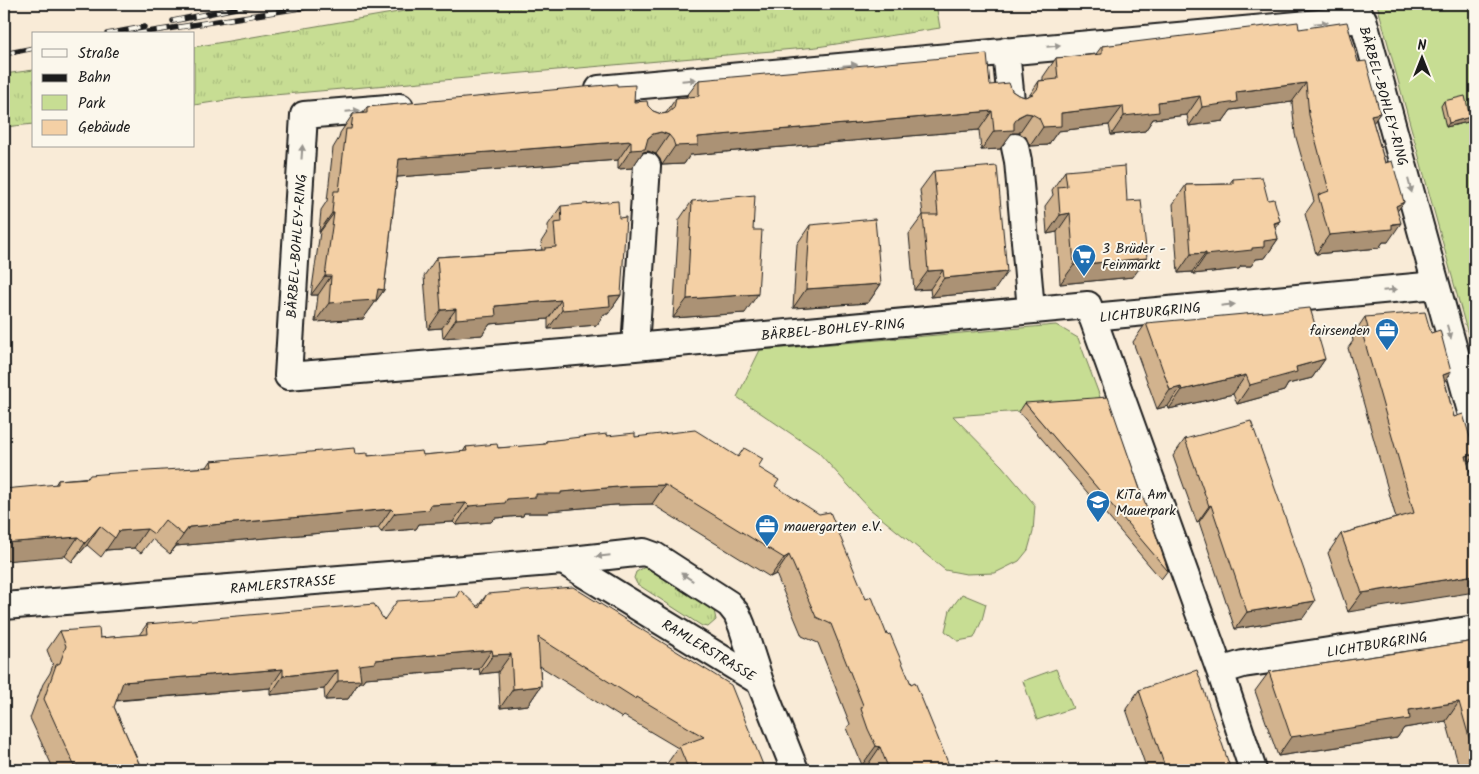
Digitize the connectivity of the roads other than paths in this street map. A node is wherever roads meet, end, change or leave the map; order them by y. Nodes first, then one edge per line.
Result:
1 (1006, 51) junction
2 (650, 84) junction
3 (571, 91) edge
4 (1011, 101) edge
5 (423, 105) edge
6 (649, 110) edge
7 (1015, 148) edge
8 (647, 166) edge
9 (1436, 285) junction
10 (1031, 310) junction
11 (1092, 317) junction
12 (635, 348) junction
13 (1475, 426) edge
14 (563, 561) junction
15 (4, 606) edge
16 (1475, 629) edge
17 (1220, 671) junction
18 (760, 682) junction
19 (795, 770) edge
20 (1253, 770) edge

2 -> 1 street, BÄRBEL-BOHLEY-RING
1 - 4 street
1 -> 9 street, BÄRBEL-BOHLEY-RING
2 - 3 street, BÄRBEL-BOHLEY-RING
2 - 6 street
12 -> 5 street, BÄRBEL-BOHLEY-RING
7 - 10 street
8 - 12 street
11 -> 9 street, LICHTBURGRING
9 -> 13 street
10 - 11 street, BÄRBEL-BOHLEY-RING
10 - 12 street, BÄRBEL-BOHLEY-RING
11 - 17 street, LICHTBURGRING
14 - 15 street, RAMLERSTRASSE
14 - 18 street, RAMLERSTRASSE
18 -> 14 street, RAMLERSTRASSE
16 - 17 street, LICHTBURGRING
17 - 20 street, LICHTBURGRING
18 - 19 street

